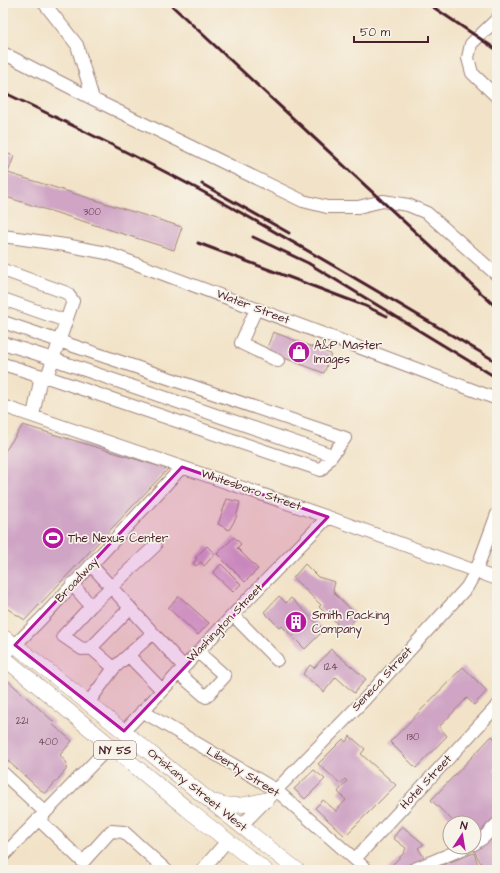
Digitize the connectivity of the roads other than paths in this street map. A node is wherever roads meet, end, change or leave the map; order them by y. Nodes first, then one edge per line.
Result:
1 (44, 3) edge
2 (497, 19) edge
3 (3, 53) edge
4 (497, 97) edge
5 (93, 99) junction
6 (3, 236) edge
7 (3, 270) edge
8 (497, 276) edge
9 (3, 299) edge
10 (256, 309) junction
11 (66, 321) junction
12 (3, 322) edge
13 (60, 340) junction
14 (3, 343) edge
15 (53, 359) junction
16 (278, 361) dead end
17 (3, 364) edge
18 (41, 377) junction
19 (497, 399) edge
20 (3, 406) edge
21 (33, 416) junction
22 (332, 455) junction
23 (182, 467) junction
24 (497, 514) edge
25 (328, 517) junction
26 (155, 546) dead end
27 (91, 565) junction
28 (476, 571) junction
29 (497, 579) edge
30 (72, 584) junction
31 (112, 588) junction
32 (91, 606) junction
33 (130, 608) junction
34 (233, 615) junction
35 (153, 633) junction
36 (9, 641) edge
37 (91, 648) junction
38 (198, 652) junction
39 (129, 656) junction
40 (3, 657) edge
41 (277, 660) dead end
42 (114, 668) junction
43 (181, 670) junction
44 (162, 690) junction
45 (88, 703) junction
46 (497, 706) edge
47 (142, 712) junction
48 (124, 731) junction
49 (110, 746) junction
50 (3, 773) edge
51 (271, 795) junction
52 (209, 800) junction
53 (187, 809) junction
54 (42, 816) junction
55 (497, 824) edge
56 (241, 826) junction
57 (482, 839) edge
58 (227, 841) junction
59 (448, 855) edge
60 (3, 856) edge
61 (355, 859) junction
62 (166, 870) edge
63 (202, 870) edge
64 (265, 870) edge
65 (297, 870) edge
66 (367, 870) edge
67 (412, 870) edge

1 - 5 street
2 - 4 street
3 - 5 street
5 - 8 street
6 - 10 street, Water Street
7 - 11 street
9 - 11 street
10 - 16 street
10 - 19 street, Water Street
11 - 13 street
12 - 13 street
13 - 15 street
13 - 22 street
14 - 15 street
15 - 18 street
15 - 22 street
17 - 18 street
18 - 21 street
18 - 22 street
20 - 21 street, Whitesboro Street
21 - 23 street, Whitesboro Street
23 - 25 street, Whitesboro Street
23 - 27 street, Broadway
24 - 28 street, Seneca Street
25 - 28 street, Whitesboro Street
25 - 34 street, Washington Street
26 - 31 street
27 - 30 street, Broadway
27 - 31 street
28 - 29 street, Whitesboro Street
28 - 51 street, Seneca Street
30 - 32 street
30 - 36 street, Broadway
31 - 32 street
31 - 33 street
32 - 37 street
33 - 35 street
33 - 37 street
34 - 38 street, Washington Street
34 - 41 street
35 - 39 street
35 - 43 street
36 - 40 street, Broadway
36 - 45 main road, Oriskany Street West / NY 5S
37 - 42 street
38 - 43 street, Washington Street
38 - 43 street
39 - 42 street
39 - 44 street
40 - 49 main road, Oriskany Street West / NY 5S
42 - 45 street
43 - 44 street, Washington Street
44 - 47 street, Washington Street
45 - 48 main road, Oriskany Street West / NY 5S
46 - 61 street, Hotel Street
47 - 48 street, Washington Street
47 - 51 street, Liberty Street
48 - 52 main road, Oriskany Street West / NY 5S
49 - 53 main road, Oriskany Street West / NY 5S
49 - 54 street
50 - 54 street
51 - 52 main road
51 - 56 street, Seneca Street
51 - 61 street, Liberty Street
52 - 56 main road, Oriskany Street West / NY 5S
53 - 56 main road
53 - 58 main road, Oriskany Street West / NY 5S
54 - 60 street
54 - 62 street
55 - 57 street
56 - 65 main road, Oriskany Street West / NY 5S
58 - 63 street
58 - 64 main road, Oriskany Street West / NY 5S
59 - 67 street
61 - 66 street, Liberty Street

